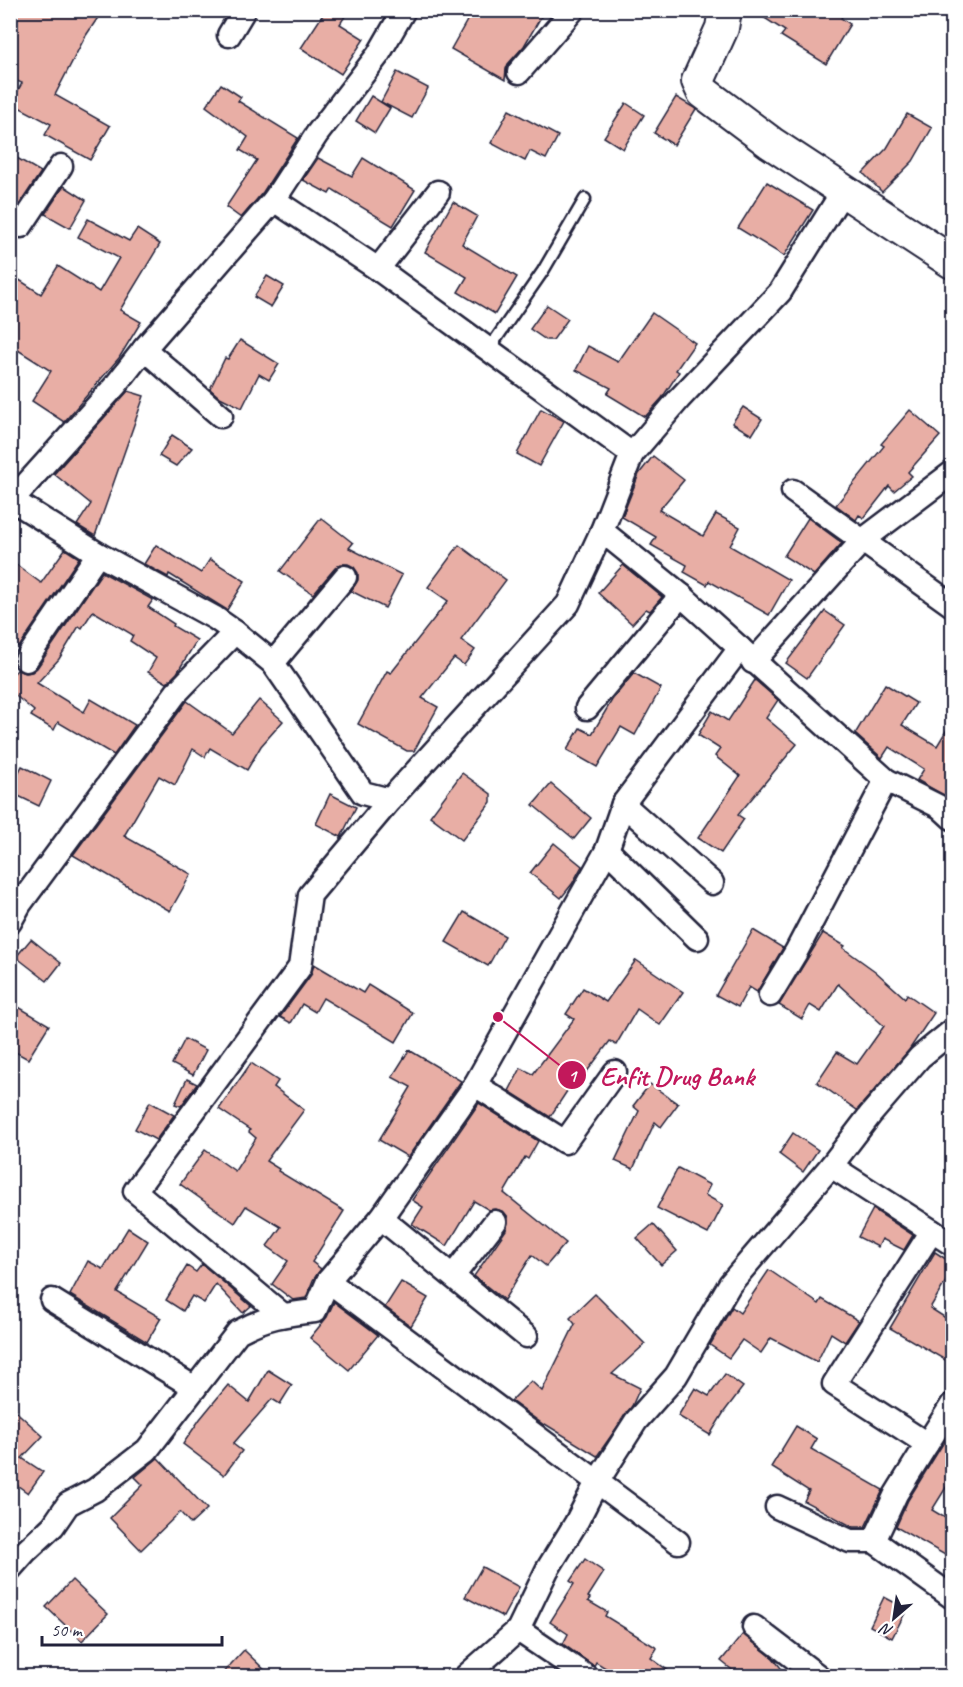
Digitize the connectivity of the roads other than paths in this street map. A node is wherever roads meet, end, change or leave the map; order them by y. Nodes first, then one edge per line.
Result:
1 (244, 10) edge
2 (404, 10) edge
3 (573, 10) edge
4 (725, 10) edge
5 (229, 35) dead end
6 (519, 72) dead end
7 (62, 166) dead end
8 (843, 191) junction
9 (438, 192) dead end
10 (585, 199) dead end
11 (274, 201) junction
12 (10, 218) edge
13 (952, 262) edge
14 (378, 269) junction
15 (144, 349) junction
16 (489, 350) junction
17 (221, 416) dead end
18 (632, 454) junction
19 (952, 473) edge
20 (793, 491) dead end
21 (11, 500) edge
22 (602, 531) junction
23 (863, 540) junction
24 (98, 554) junction
25 (345, 577) dead end
26 (681, 595) junction
27 (952, 605) edge
28 (235, 632) junction
29 (746, 655) junction
30 (26, 660) dead end
31 (273, 663) junction
32 (587, 708) dead end
33 (886, 780) junction
34 (390, 800) junction
35 (622, 804) junction
36 (952, 818) edge
37 (607, 850) junction
38 (712, 883) dead end
39 (10, 922) edge
40 (697, 938) dead end
41 (770, 994) dead end
42 (952, 1031) edge
43 (615, 1072) dead end
44 (476, 1085) junction
45 (831, 1166) junction
46 (381, 1218) junction
47 (495, 1222) dead end
48 (932, 1231) junction
49 (952, 1244) edge
50 (453, 1276) junction
51 (328, 1281) junction
52 (52, 1300) dead end
53 (283, 1315) junction
54 (526, 1336) dead end
55 (195, 1388) junction
56 (952, 1405) edge
57 (927, 1444) junction
58 (597, 1482) junction
59 (777, 1507) dead end
60 (874, 1541) junction
61 (678, 1542) dead end
62 (10, 1569) edge
63 (952, 1597) edge
64 (754, 1627) dead end
65 (518, 1630) junction
66 (466, 1677) edge
67 (586, 1677) edge
68 (818, 1677) edge

1 - 5 street
2 - 11 street
3 - 6 street
4 - 8 street
7 - 12 street
8 - 13 street
8 - 18 street
9 - 14 street
10 - 16 lane
11 - 14 street
11 - 15 street
14 - 16 street
15 - 17 street
15 - 21 street
16 - 18 street
18 - 22 street
19 - 23 street
20 - 23 street
21 - 24 street
22 - 26 street
22 - 34 street
23 - 27 street
23 - 29 street
24 - 28 street
24 - 30 street
25 - 31 street
26 - 29 street
26 - 32 street
28 - 31 street
28 - 39 street
29 - 33 street
29 - 35 street
31 - 34 street
33 - 36 street
33 - 41 street
34 - 53 street
35 - 37 street
35 - 38 street
37 - 40 street
37 - 44 street
42 - 45 street
43 - 44 street
44 - 46 street
45 - 48 street
45 - 58 street
46 - 50 street
46 - 51 street
47 - 50 street
48 - 49 street
48 - 57 street
50 - 54 street
51 - 53 street
51 - 58 street
52 - 55 street
53 - 55 street
55 - 62 street
56 - 57 street
57 - 60 street
58 - 61 street
58 - 65 street
59 - 60 street
60 - 63 street
64 - 68 street
65 - 66 street
65 - 67 street

